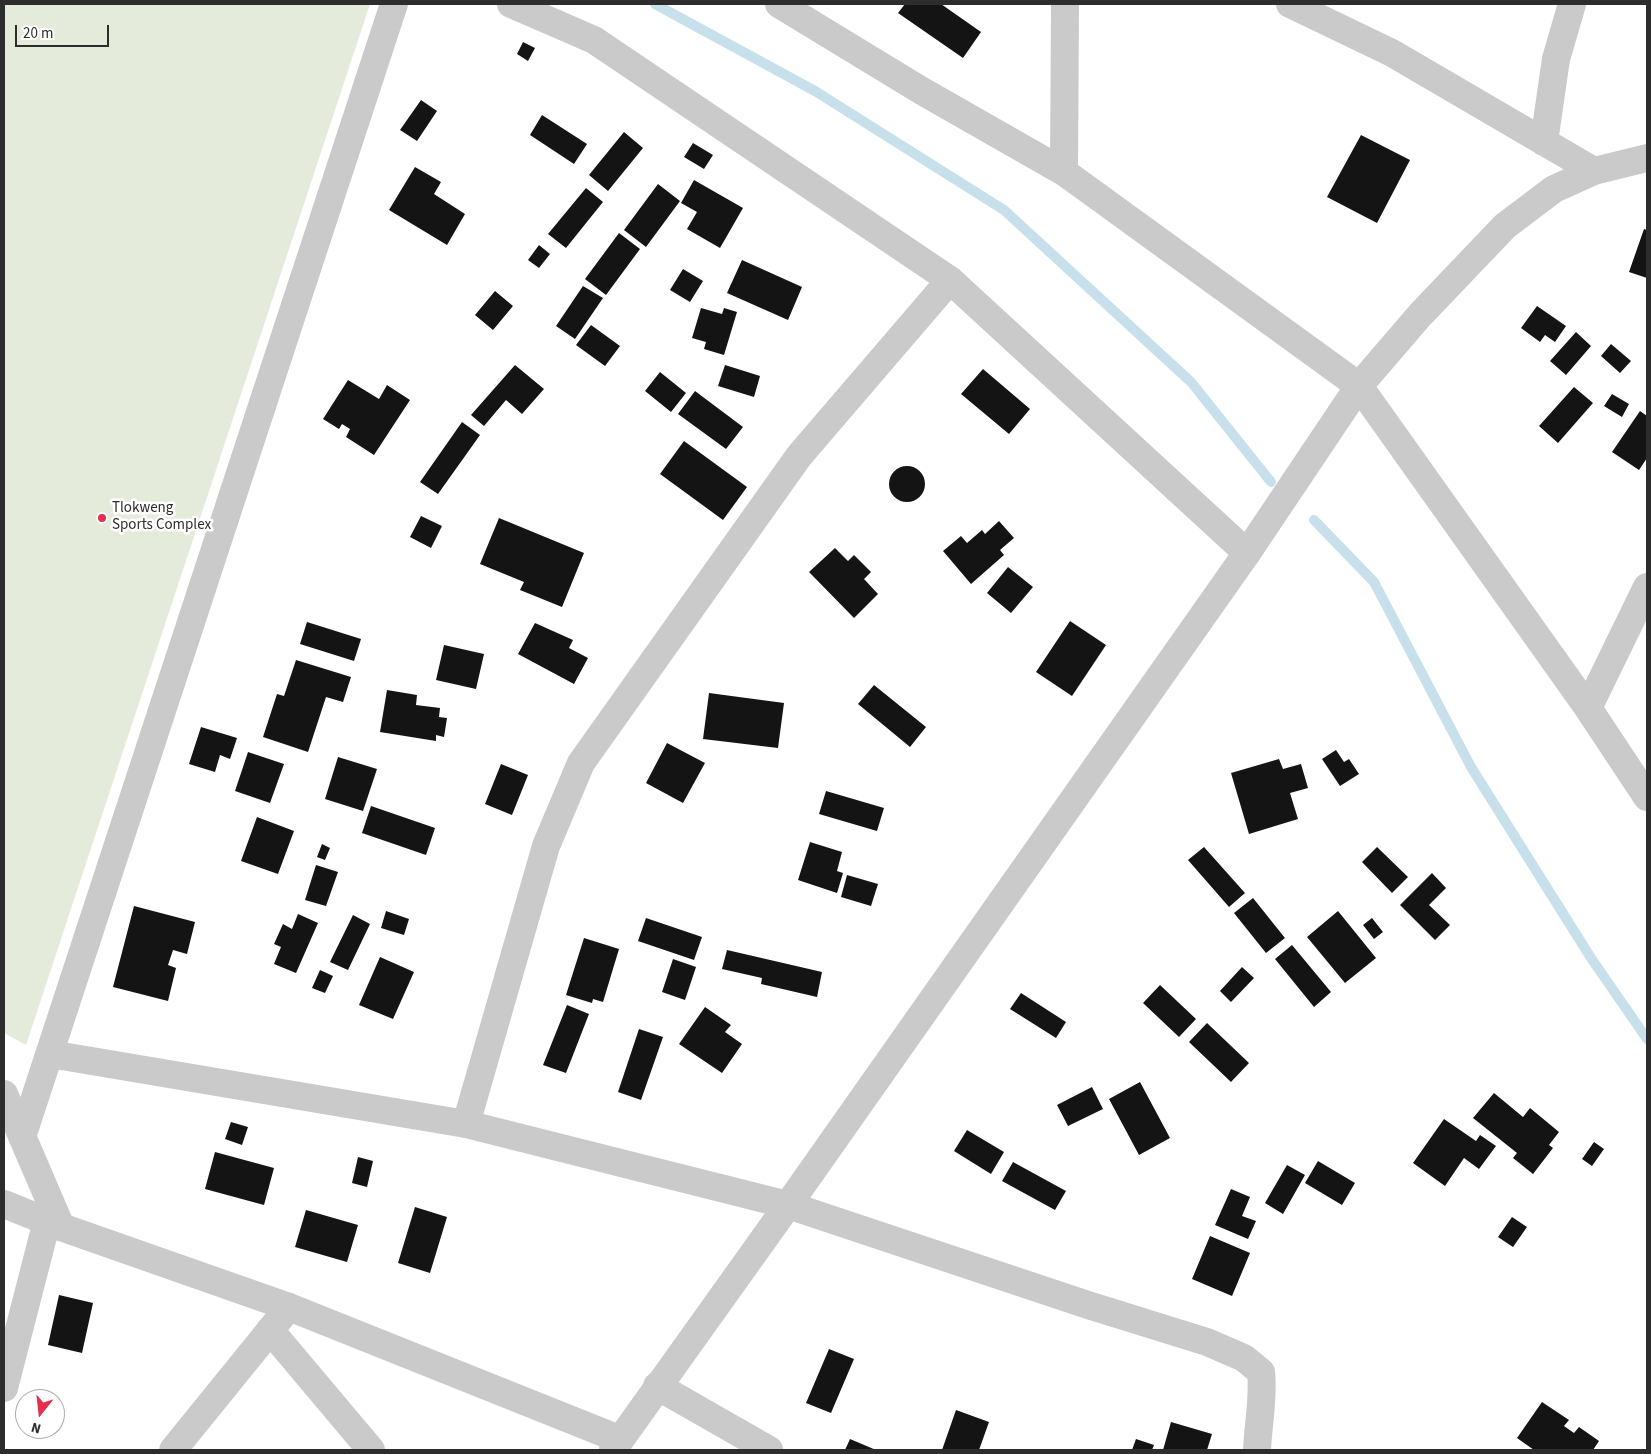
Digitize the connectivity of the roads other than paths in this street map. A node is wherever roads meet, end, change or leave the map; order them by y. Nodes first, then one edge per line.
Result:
1 (394, 4) edge
2 (511, 4) edge
3 (779, 4) edge
4 (1065, 4) edge
5 (1290, 4) edge
6 (1572, 4) edge
7 (1544, 142) junction
8 (1647, 158) edge
9 (1594, 171) junction
10 (1064, 172) junction
11 (950, 280) junction
12 (1359, 386) junction
13 (1247, 553) junction
14 (1647, 587) edge
15 (1588, 708) junction
16 (1647, 797) edge
17 (50, 1054) junction
18 (4, 1094) edge
19 (466, 1124) junction
20 (22, 1137) junction
21 (4, 1204) edge
22 (788, 1205) junction
23 (54, 1224) junction
24 (289, 1307) junction
25 (270, 1330) junction
26 (657, 1386) junction
27 (4, 1388) edge
28 (616, 1445) edge
29 (173, 1450) edge
30 (371, 1450) edge
31 (769, 1450) edge
32 (1257, 1450) edge

1 - 17 street
2 - 11 street
3 - 10 street
4 - 10 street
5 - 7 street
6 - 7 street
7 - 9 street
8 - 9 street
9 - 12 street
10 - 12 street
11 - 13 street
11 - 19 street
12 - 13 street
12 - 15 street
13 - 22 street
14 - 15 street
15 - 16 street
17 - 19 street
17 - 20 street
18 - 20 street
19 - 22 street
20 - 23 street
21 - 23 street
22 - 26 street
22 - 32 street
23 - 24 street
23 - 27 street
24 - 25 street
24 - 28 street
25 - 29 street
25 - 30 street
26 - 28 street
26 - 31 street

